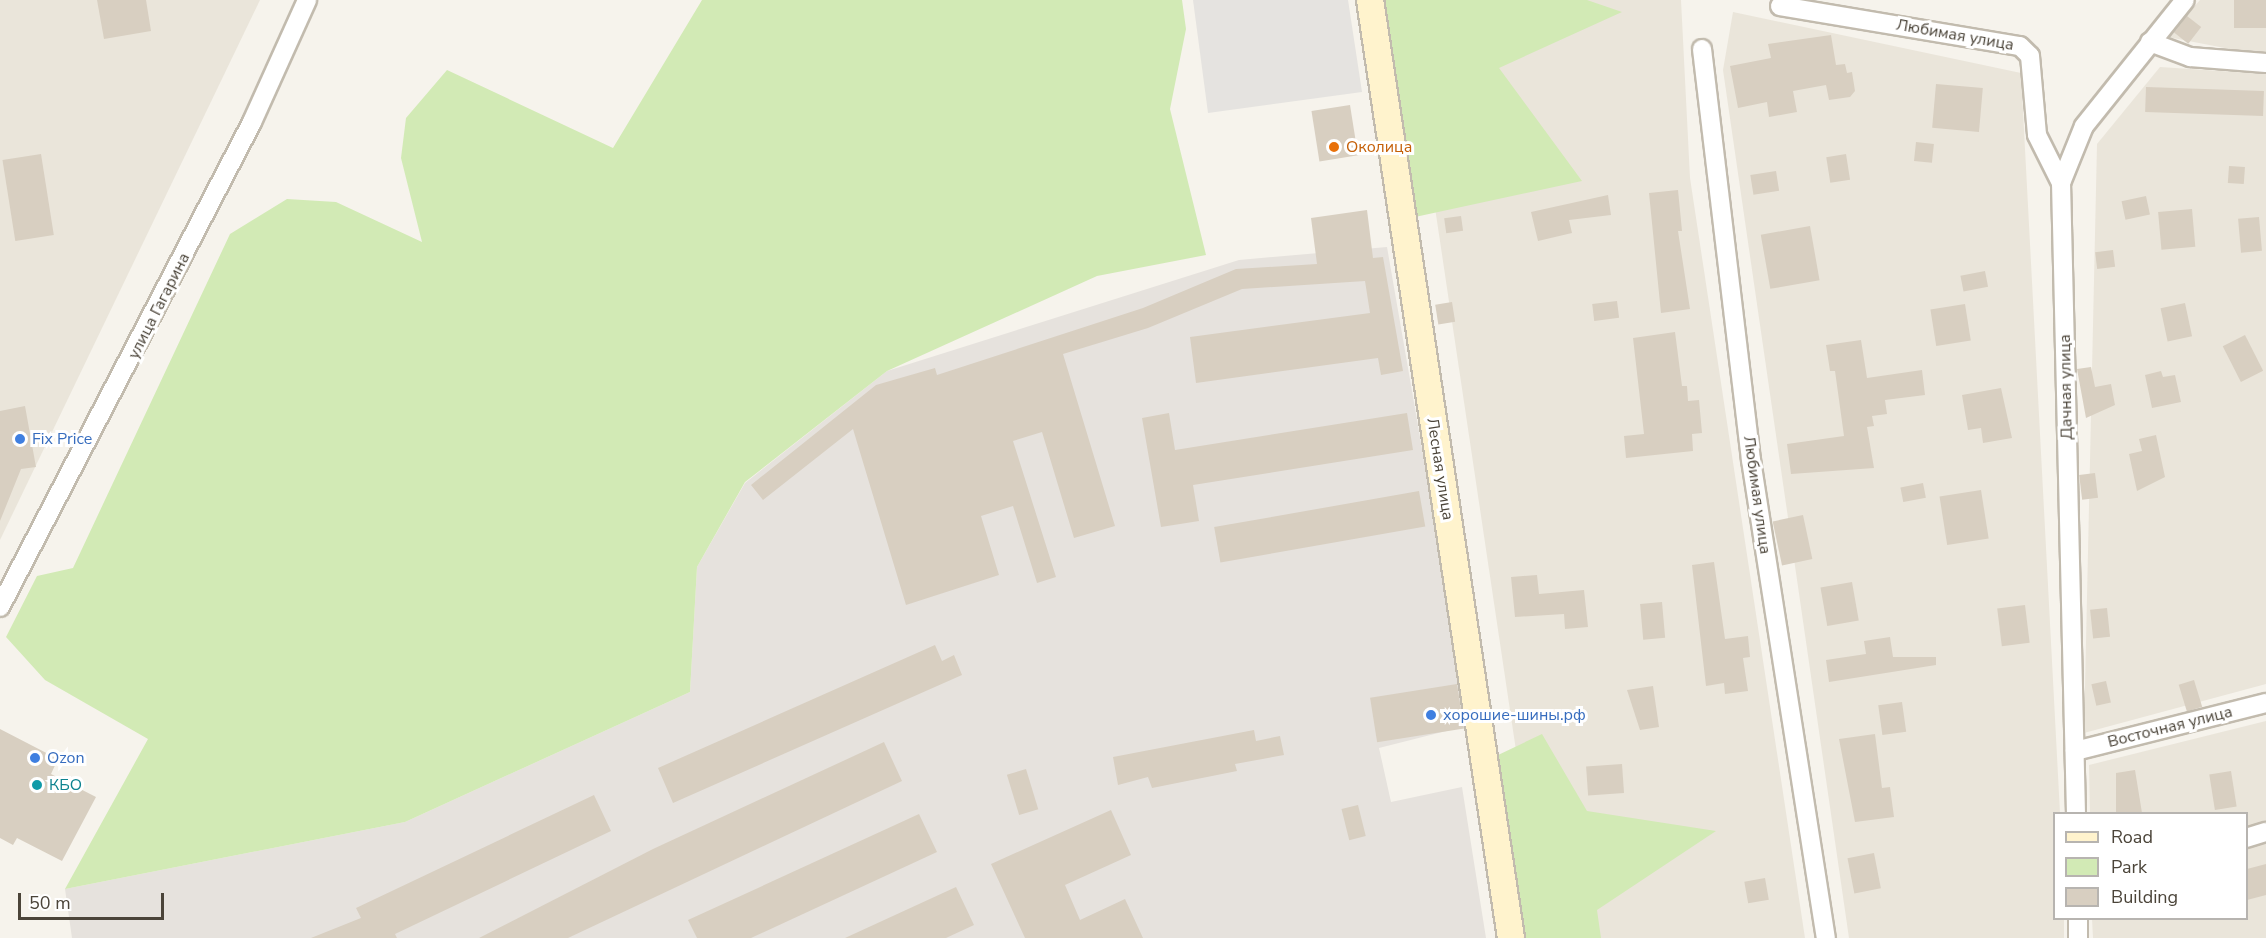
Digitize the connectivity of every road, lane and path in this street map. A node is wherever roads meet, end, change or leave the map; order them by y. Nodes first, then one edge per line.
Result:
1 (307, 0) edge
2 (1370, 0) edge
3 (2185, 0) edge
4 (1780, 6) dead end
5 (2151, 42) junction
6 (1702, 49) dead end
7 (2266, 63) edge
8 (2061, 183) junction
9 (0, 607) edge
10 (2266, 703) edge
11 (2075, 751) junction
12 (2076, 812) edge
13 (2266, 832) edge
14 (2248, 838) edge
15 (2078, 920) edge
16 (1511, 938) edge
17 (1826, 938) edge
18 (2078, 938) edge

1 - 9 street, улица Гагарина
2 - 16 main road, Лесная улица
3 - 5 street, Дачная улица
4 - 8 street, Любимая улица
5 - 7 street
5 - 8 street, Дачная улица
6 - 17 street, Любимая улица
8 - 11 street, Дачная улица
10 - 11 street, Восточная улица
11 - 12 street, Дачная улица
13 - 14 street
15 - 18 street

